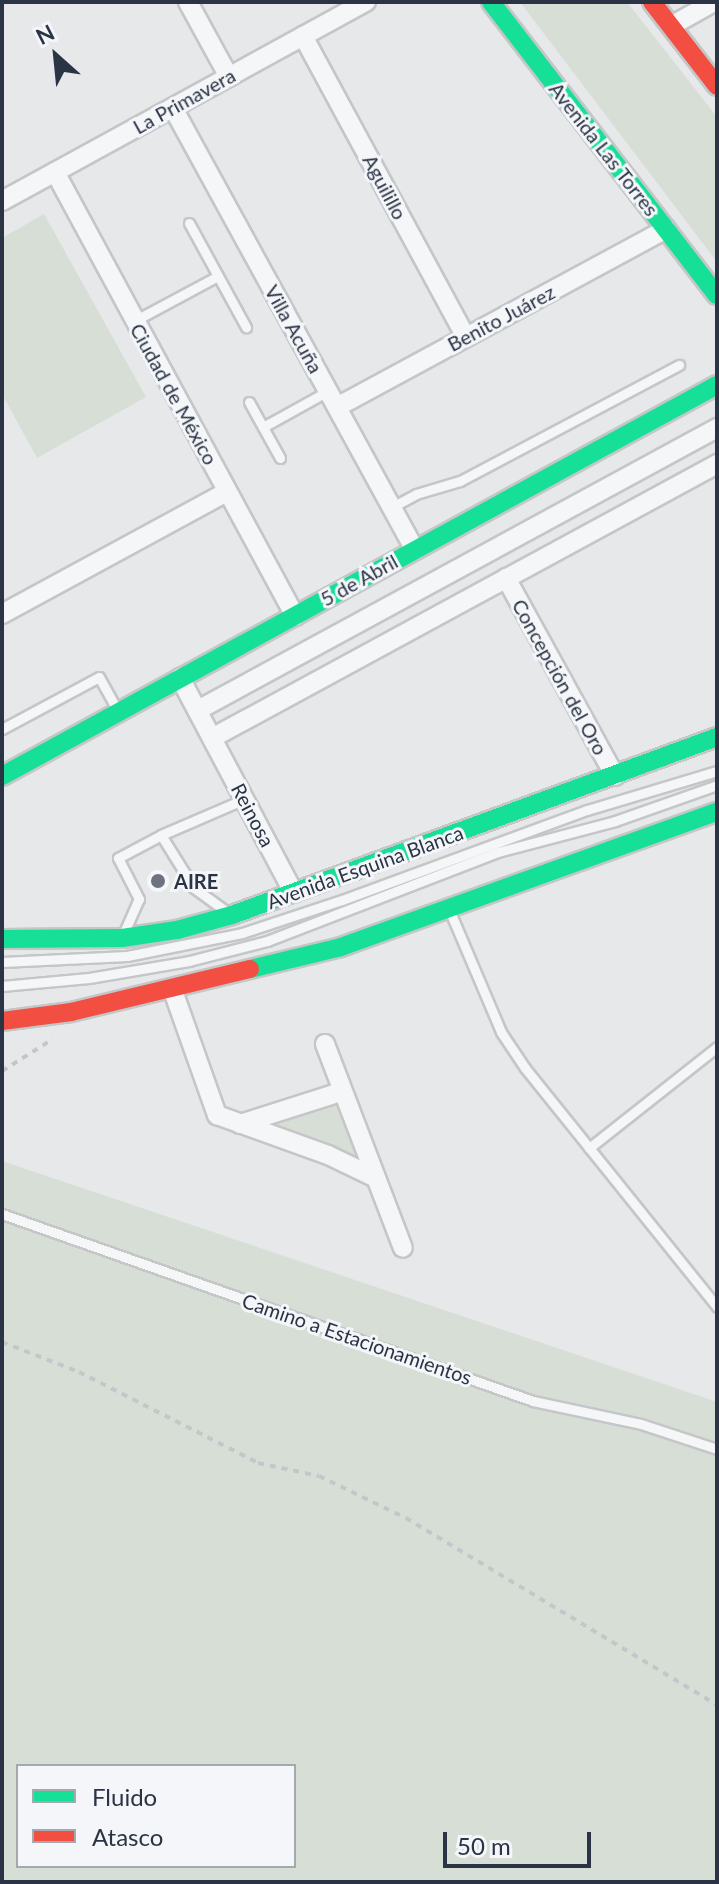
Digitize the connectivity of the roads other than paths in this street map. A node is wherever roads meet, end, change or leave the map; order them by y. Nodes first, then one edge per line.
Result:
1 (188, 2) edge
2 (366, 2) edge
3 (491, 2) edge
4 (652, 2) edge
5 (714, 2) edge
6 (671, 26) junction
7 (303, 36) junction
8 (229, 77) junction
9 (717, 86) edge
10 (173, 108) junction
11 (55, 172) junction
12 (2, 201) edge
13 (189, 223) dead end
14 (666, 229) junction
15 (218, 276) junction
16 (717, 295) edge
17 (134, 321) junction
18 (246, 327) dead end
19 (466, 337) junction
20 (679, 365) dead end
21 (717, 385) edge
22 (332, 399) junction
23 (249, 402) dead end
24 (263, 427) junction
25 (717, 428) edge
26 (280, 458) dead end
27 (717, 464) edge
28 (227, 492) junction
29 (392, 507) junction
30 (415, 550) junction
31 (506, 578) junction
32 (2, 614) edge
33 (295, 616) junction
34 (180, 678) junction
35 (198, 710) junction
36 (118, 712) junction
37 (2, 729) edge
38 (717, 737) edge
39 (212, 738) junction
40 (717, 771) edge
41 (2, 776) edge
42 (615, 776) junction
43 (717, 785) edge
44 (244, 799) junction
45 (717, 812) edge
46 (161, 835) junction
47 (294, 893) junction
48 (449, 911) junction
49 (232, 915) junction
50 (122, 938) junction
51 (2, 939) edge
52 (2, 962) edge
53 (2, 986) edge
54 (172, 988) junction
55 (42, 1018) junction
56 (2, 1021) edge
57 (2, 1037) edge
58 (325, 1044) dead end
59 (717, 1047) edge
60 (341, 1092) junction
61 (240, 1124) junction
62 (589, 1148) junction
63 (376, 1178) junction
64 (2, 1214) edge
65 (403, 1248) dead end
66 (717, 1307) edge
67 (717, 1449) edge

1 - 8 street
2 - 7 street, La Primavera
3 - 14 main road, Avenida Las Torres
4 - 6 main road
5 - 6 street
6 - 9 main road
7 - 8 street, La Primavera
7 - 19 street, Aguilillo
8 - 10 street, La Primavera
10 - 11 street, La Primavera
10 - 22 street, Villa Acuña
11 - 12 street, La Primavera
11 - 17 street, Ciudad de México
13 - 15 lane
14 - 16 main road, Avenida Las Torres
14 - 19 street, Benito Juárez
15 - 17 lane
15 - 18 lane
17 - 28 street, Ciudad de México
19 - 22 street, Benito Juárez
20 - 29 lane
21 - 30 main road, 5 de Abril
22 - 24 lane
22 - 29 street, Villa Acuña
23 - 24 lane
24 - 26 lane
25 - 35 street
27 - 31 street
28 - 32 street
28 - 33 street, Ciudad de México
29 - 30 street, Villa Acuña
30 - 33 main road, 5 de Abril
31 - 39 street
31 - 42 street, Concepción del Oro
33 - 34 main road, 5 de Abril
34 - 35 street, Reinosa
34 - 36 main road, 5 de Abril
35 - 39 street, Reinosa
36 - 37 lane
36 - 41 main road, 5 de Abril
38 - 42 main road, Avenida Esquina Blanca
39 - 44 street, Reinosa
40 - 52 lane
42 - 47 main road, Avenida Esquina Blanca
43 - 53 lane
44 - 46 lane
44 - 47 street, Reinosa
45 - 48 main road
46 - 49 lane
46 - 50 lane
47 - 49 main road, Avenida Esquina Blanca
48 - 54 main road
48 - 62 lane
49 - 50 main road, Avenida Esquina Blanca
50 - 51 main road, Avenida Esquina Blanca
54 - 55 main road
54 - 61 street
55 - 56 main road
55 - 57 main road
58 - 60 street
59 - 62 lane
60 - 61 street
60 - 63 street
61 - 63 street
62 - 66 lane
63 - 65 street
64 - 67 lane, Camino a Estacionamientos

